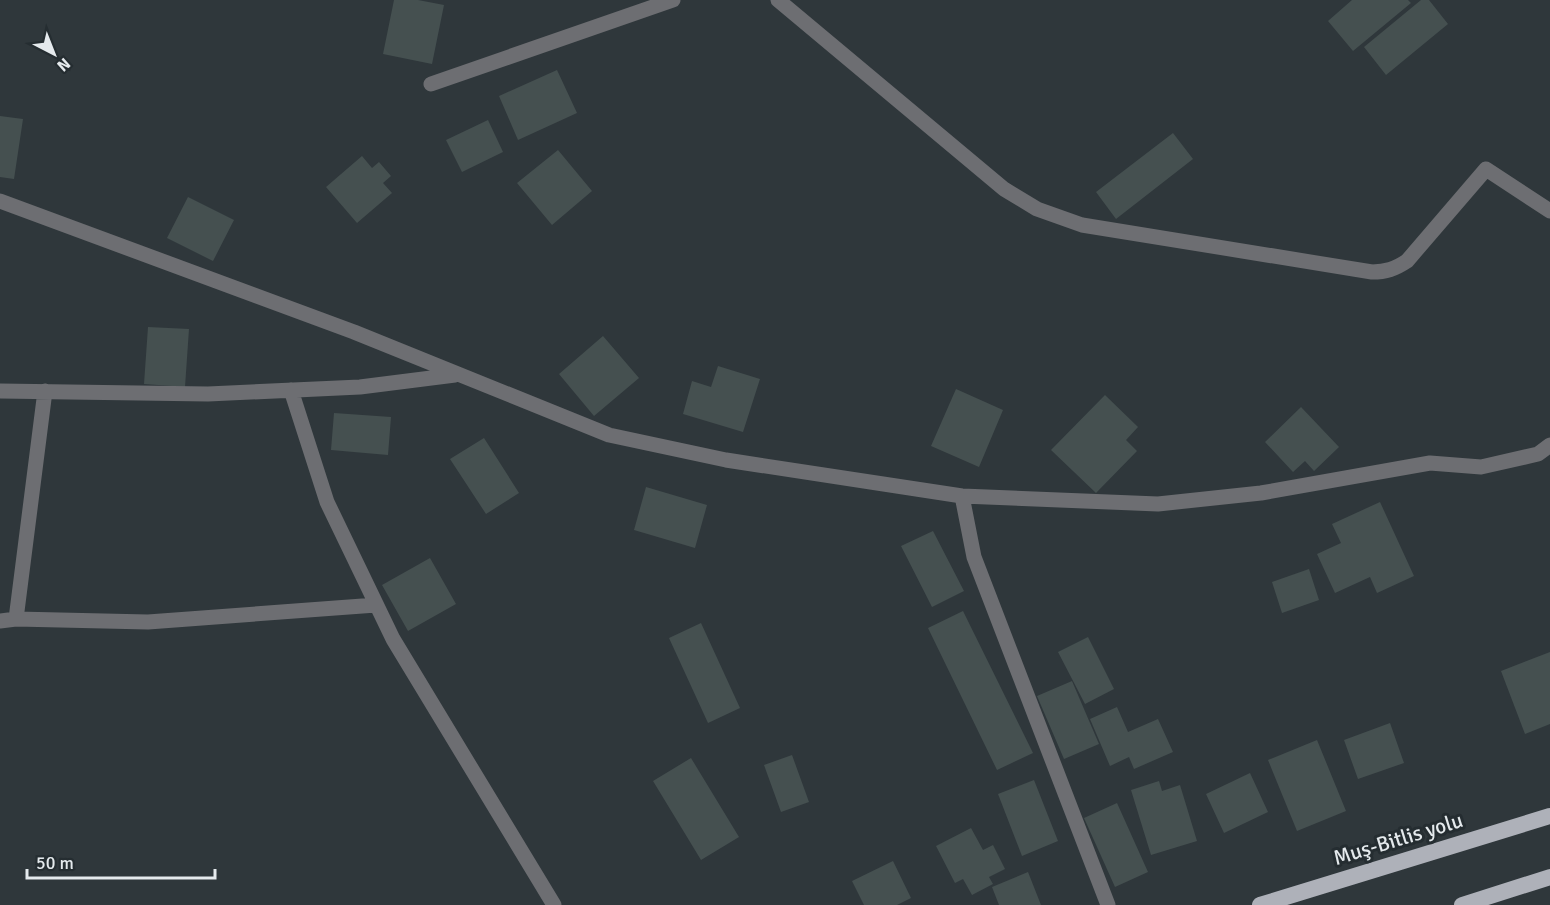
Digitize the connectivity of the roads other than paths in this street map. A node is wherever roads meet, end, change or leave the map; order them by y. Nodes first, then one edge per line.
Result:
1 (673, 0) edge
2 (778, 0) edge
3 (431, 84) dead end
4 (0, 201) edge
5 (1550, 211) edge
6 (458, 375) junction
7 (291, 390) junction
8 (0, 391) edge
9 (45, 391) junction
10 (1550, 445) edge
11 (962, 496) junction
12 (376, 605) junction
13 (16, 619) junction
14 (0, 621) edge
15 (1550, 816) edge
16 (1550, 877) edge
17 (554, 905) edge
18 (1108, 905) edge
19 (1260, 905) edge
20 (1462, 905) edge

1 - 3 street
2 - 5 street
4 - 6 street
6 - 7 street
6 - 11 street
7 - 9 street
7 - 12 street
8 - 9 street
9 - 13 street
10 - 11 street
11 - 18 street
12 - 13 street
12 - 17 street
13 - 14 street
15 - 19 highway, Muş-Bitlis yolu
16 - 20 highway

